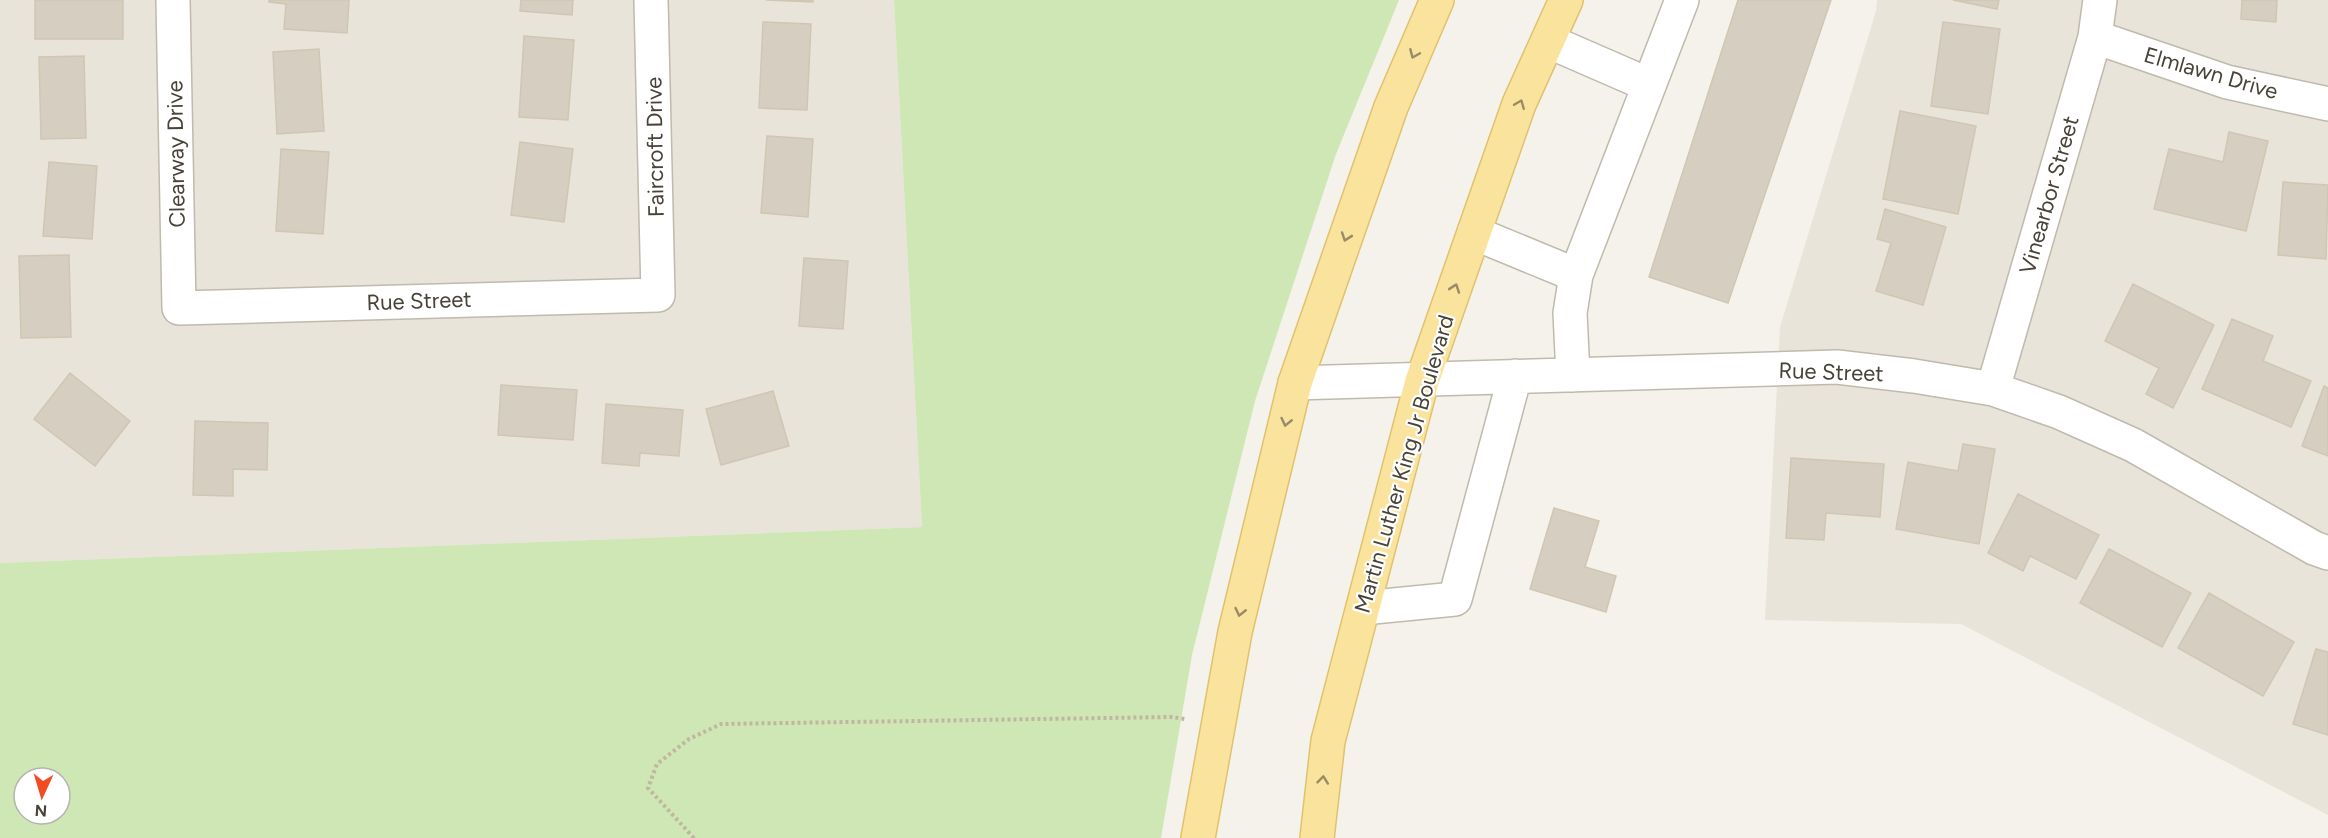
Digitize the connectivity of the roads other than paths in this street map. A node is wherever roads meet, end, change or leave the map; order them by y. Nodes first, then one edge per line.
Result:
1 (173, 0) edge
2 (651, 0) edge
3 (1437, 0) edge
4 (1566, 0) edge
5 (1682, 0) edge
6 (2100, 0) edge
7 (2095, 37) junction
8 (1548, 41) junction
9 (1649, 85) junction
10 (2328, 104) edge
11 (1474, 233) junction
12 (1576, 275) junction
13 (658, 295) joint
14 (179, 308) joint
15 (1573, 375) junction
16 (1515, 376) junction
17 (1422, 381) junction
18 (1295, 383) junction
19 (1993, 389) junction
20 (2328, 553) edge
21 (1363, 608) junction
22 (1198, 838) edge
23 (1317, 838) edge

1 - 14 street, Clearway Drive
2 - 13 street, Faircroft Drive
3 -> 18 main road
4 - 8 main road, Martin Luther King Jr Boulevard
5 - 9 street
6 - 7 street, Vinearbor Street
7 - 10 street, Elmlawn Drive
7 - 19 street, Vinearbor Street
8 - 9 street
11 -> 8 main road, Martin Luther King Jr Boulevard
9 - 12 street
11 - 12 street
17 -> 11 main road, Martin Luther King Jr Boulevard
12 - 15 street
13 - 14 street, Rue Street
15 - 16 street, Rue Street
15 - 19 street, Rue Street
16 - 17 street, Rue Street
16 - 21 street
17 - 18 street, Rue Street
17 - 21 main road, Martin Luther King Jr Boulevard
18 -> 22 main road
19 - 20 street, Rue Street
23 -> 21 main road, Martin Luther King Jr Boulevard

